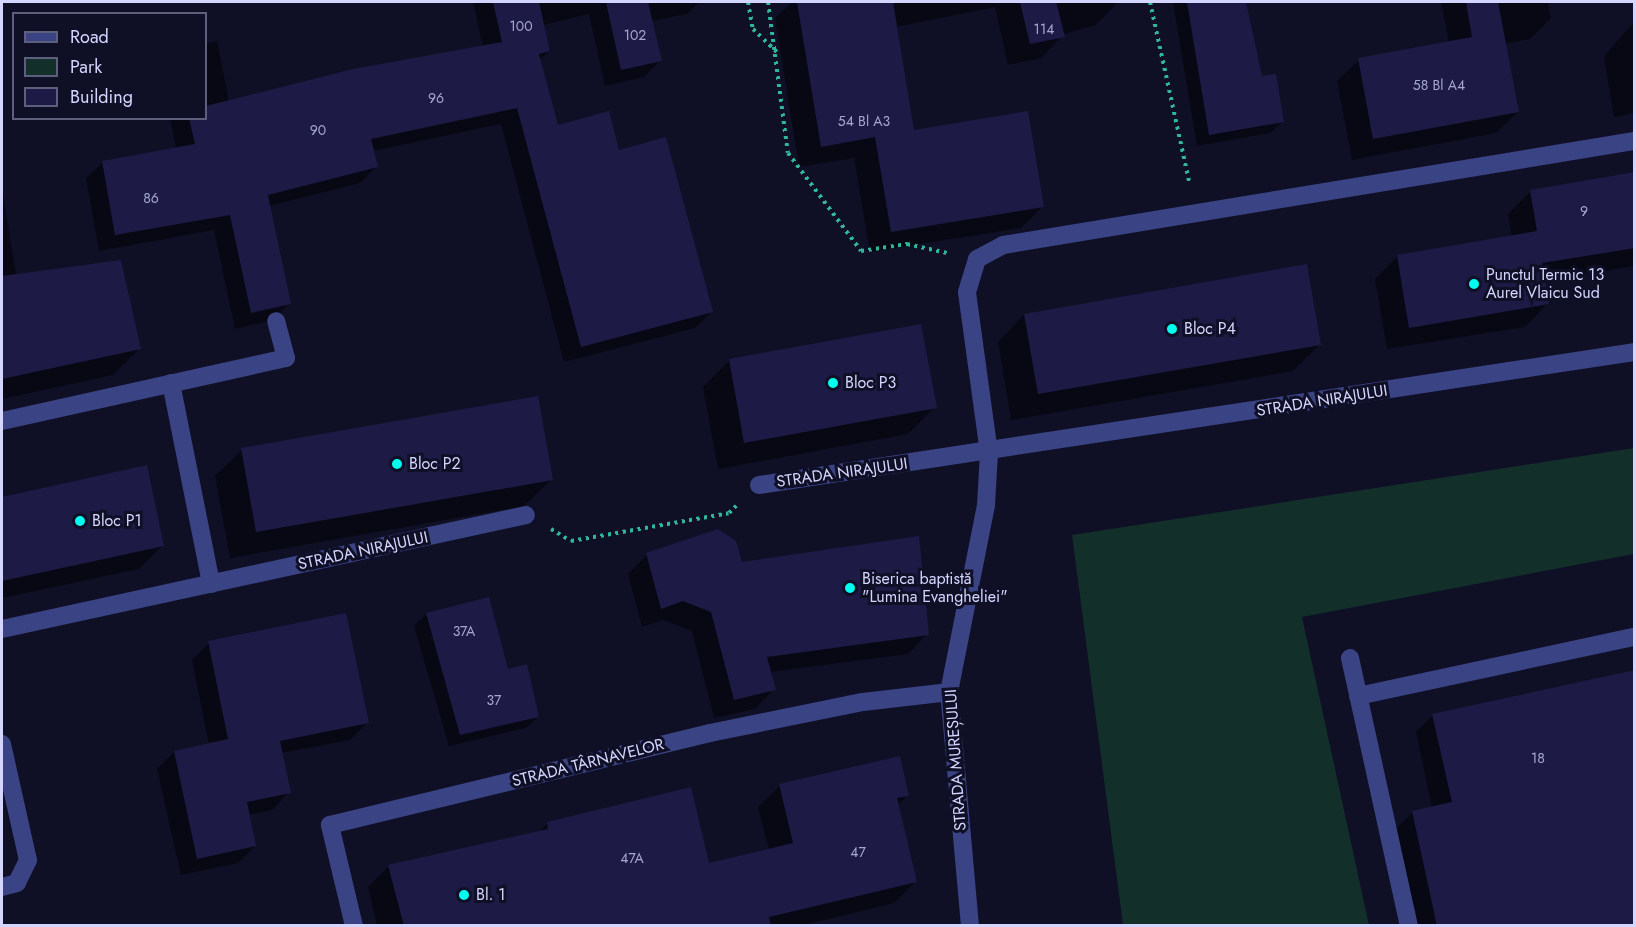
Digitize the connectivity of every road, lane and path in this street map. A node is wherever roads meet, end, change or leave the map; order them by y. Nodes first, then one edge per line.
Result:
1 (748, 2) edge
2 (768, 2) edge
3 (1150, 2) edge
4 (778, 54) junction
5 (1635, 141) edge
6 (1196, 214) junction
7 (977, 259) junction
8 (276, 321) dead end
9 (1635, 352) edge
10 (171, 383) junction
11 (2, 421) edge
12 (989, 453) junction
13 (759, 485) joint
14 (526, 515) joint
15 (211, 584) junction
16 (2, 629) edge
17 (1635, 637) edge
18 (1350, 658) dead end
19 (949, 692) junction
20 (1358, 696) junction
21 (2, 744) edge
22 (2, 887) edge
23 (354, 926) edge
24 (970, 926) edge
25 (1409, 926) edge

1 - 4 path
2 - 4 path
3 - 6 path
4 - 7 path
5 - 6 street
6 - 7 street
7 - 12 street, STRADA MUREȘULUI
8 - 10 street
9 - 12 street, STRADA NIRAJULUI
10 - 11 street
10 - 15 street
12 - 13 street, STRADA NIRAJULUI
12 - 19 street, STRADA MUREȘULUI
13 - 14 path, STRADA NIRAJULUI
14 - 15 street, STRADA NIRAJULUI
15 - 16 street, STRADA NIRAJULUI
17 - 20 street
18 - 20 street
19 - 23 street, STRADA TÂRNAVELOR
19 - 24 street, STRADA MUREȘULUI
20 - 25 street
21 - 22 street

